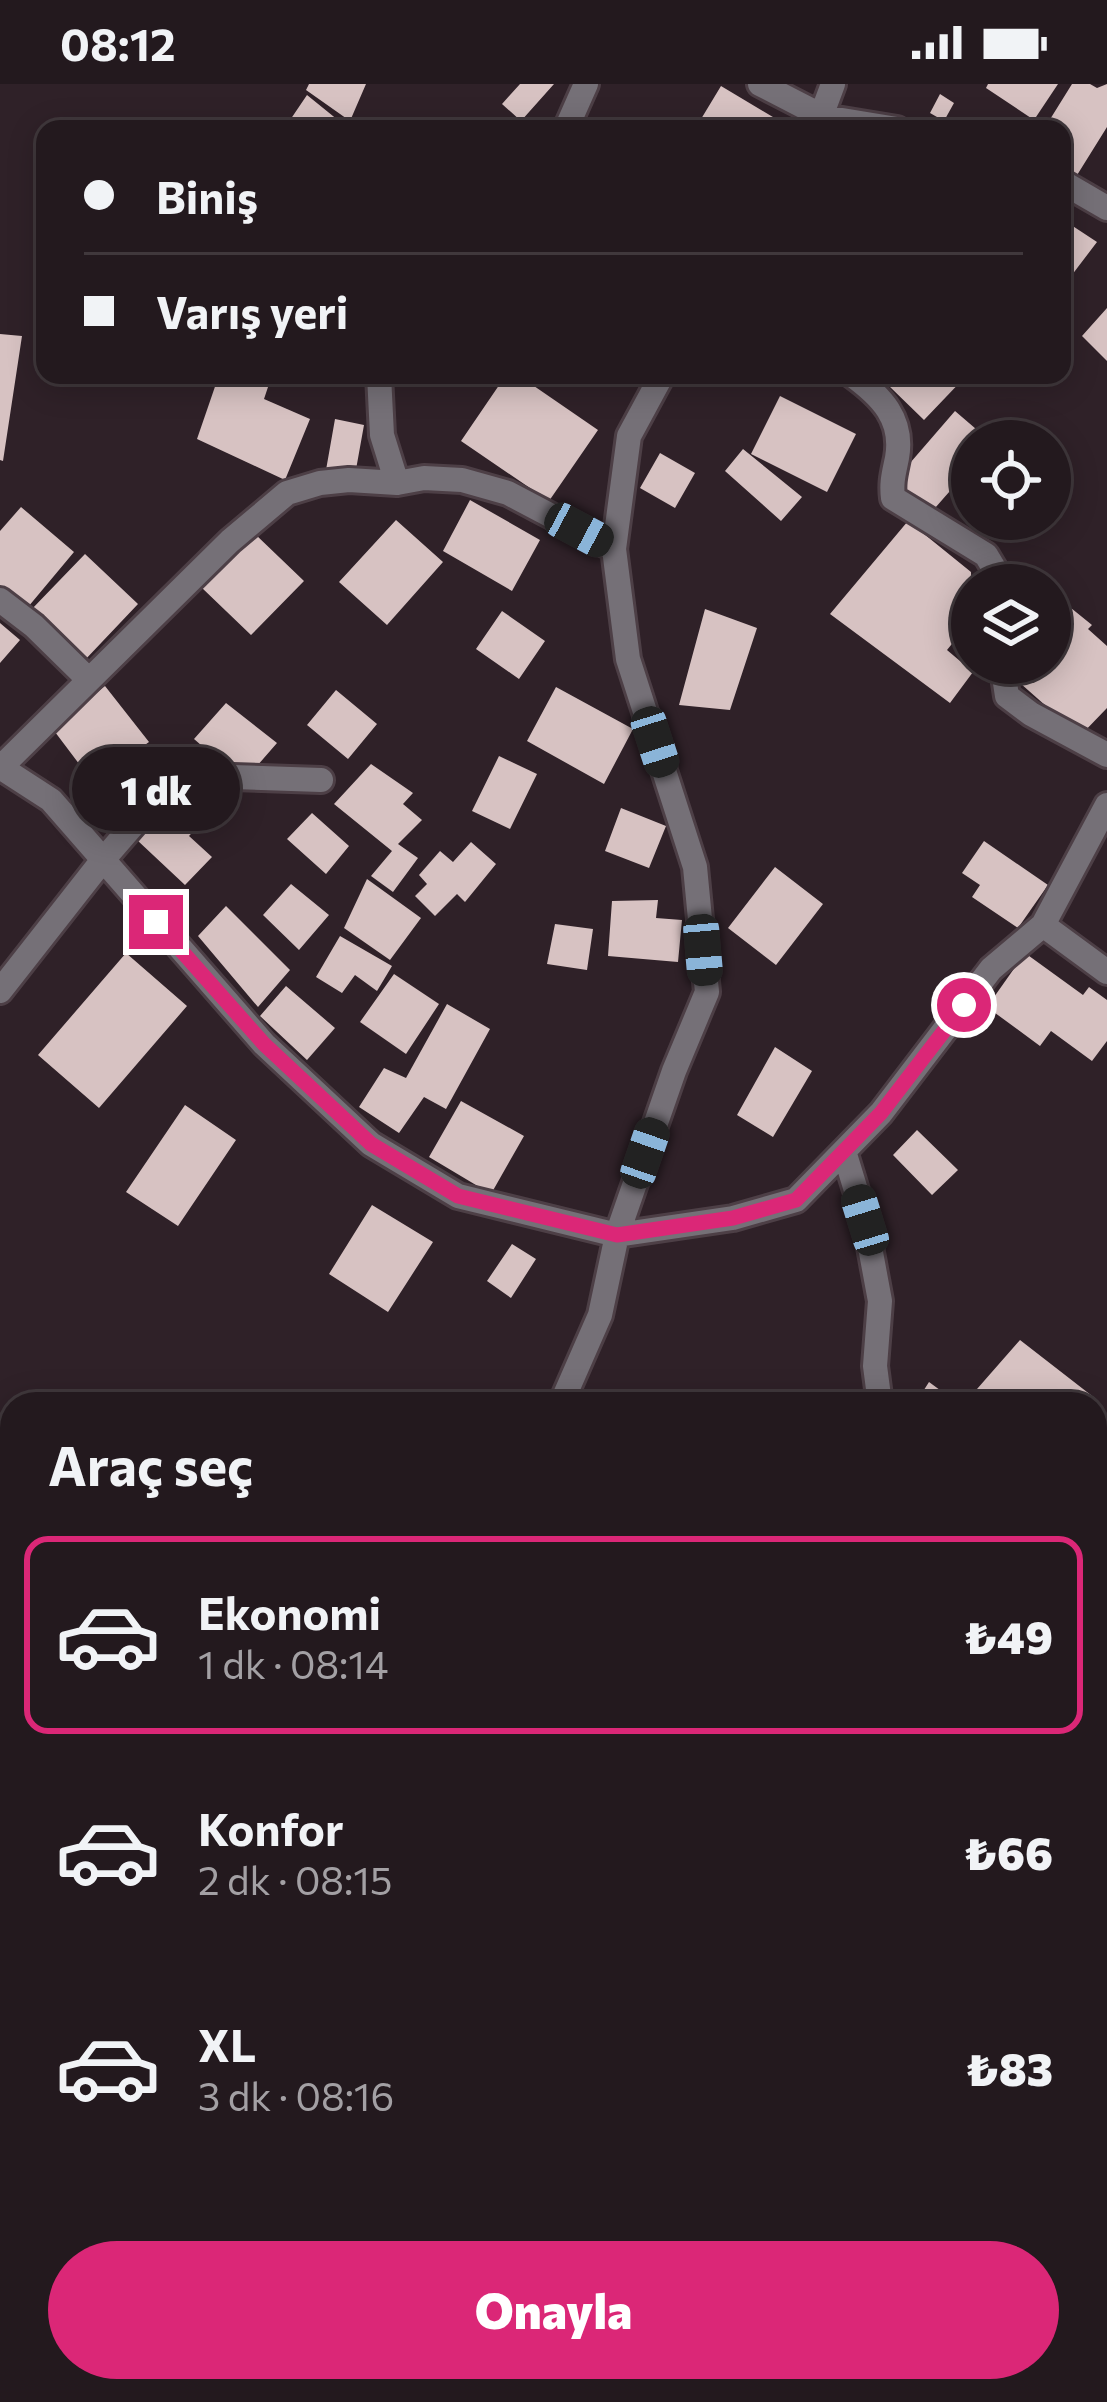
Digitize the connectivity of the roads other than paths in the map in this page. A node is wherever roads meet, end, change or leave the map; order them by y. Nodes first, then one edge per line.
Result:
1 (586, 84) edge
2 (760, 84) edge
3 (833, 84) edge
4 (570, 120) edge
5 (815, 120) edge
6 (821, 120) edge
7 (1071, 187) edge
8 (1107, 208) edge
9 (379, 384) edge
10 (657, 384) edge
11 (865, 384) edge
12 (397, 483) junction
13 (614, 549) junction
14 (991, 564) edge
15 (0, 600) edge
16 (89, 680) junction
17 (1005, 684) edge
18 (1107, 755) edge
19 (0, 767) edge
20 (321, 779) dead end
21 (1107, 805) edge
22 (102, 861) junction
23 (1042, 925) junction
24 (1107, 972) edge
25 (0, 991) edge
26 (844, 1151) junction
27 (617, 1235) junction
28 (566, 1392) edge
29 (878, 1392) edge

1 - 4 street
2 - 5 street
3 - 6 street
7 - 8 street
9 - 12 street
10 - 13 street
11 - 14 street
12 - 13 street
12 - 16 street
13 - 27 street
15 - 16 street
16 - 19 street
17 - 18 street
19 - 22 street
20 - 22 street
21 - 23 street
22 - 25 street
22 - 27 street
23 - 24 street
23 - 26 street
26 - 27 street
26 - 29 street
27 - 28 street

